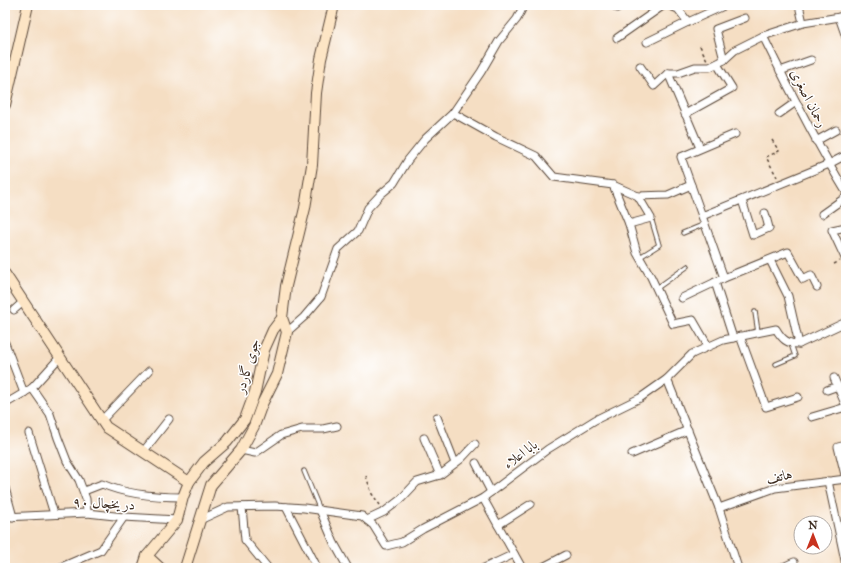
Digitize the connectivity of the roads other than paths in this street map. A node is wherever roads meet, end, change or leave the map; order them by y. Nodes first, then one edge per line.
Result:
1 (28, 5) edge
2 (334, 5) edge
3 (524, 5) edge
4 (664, 5) edge
5 (668, 5) edge
6 (726, 5) edge
7 (799, 5) edge
8 (843, 16) edge
9 (745, 18) dead end
10 (688, 22) junction
11 (803, 23) junction
12 (764, 36) junction
13 (846, 37) edge
14 (617, 38) dead end
15 (647, 42) dead end
16 (811, 60) dead end
17 (717, 64) junction
18 (640, 66) dead end
19 (780, 71) junction
20 (668, 73) junction
21 (6, 100) edge
22 (796, 102) junction
23 (453, 113) junction
24 (686, 114) junction
25 (779, 114) dead end
26 (836, 130) dead end
27 (735, 134) dead end
28 (816, 141) junction
29 (700, 148) junction
30 (846, 155) edge
31 (829, 164) junction
32 (613, 185) junction
33 (691, 185) junction
34 (846, 192) edge
35 (638, 196) junction
36 (846, 197) edge
37 (742, 200) junction
38 (765, 213) dead end
39 (822, 214) dead end
40 (702, 216) junction
41 (651, 218) junction
42 (629, 224) junction
43 (705, 224) junction
44 (846, 227) edge
45 (683, 233) dead end
46 (640, 257) junction
47 (770, 260) junction
48 (846, 260) edge
49 (688, 266) dead end
50 (5, 274) edge
51 (724, 278) junction
52 (715, 282) junction
53 (817, 287) dead end
54 (656, 288) junction
55 (682, 298) dead end
56 (23, 302) junction
57 (14, 310) dead end
58 (755, 312) dead end
59 (282, 318) junction
60 (846, 322) edge
61 (287, 332) junction
62 (758, 332) junction
63 (737, 337) junction
64 (5, 343) edge
65 (791, 344) junction
66 (799, 344) junction
67 (708, 346) junction
68 (60, 357) junction
69 (776, 364) dead end
70 (149, 371) dead end
71 (834, 378) dead end
72 (667, 379) junction
73 (838, 386) junction
74 (32, 388) junction
75 (827, 390) dead end
76 (24, 393) junction
77 (798, 397) dead end
78 (5, 404) edge
79 (846, 406) edge
80 (437, 417) dead end
81 (812, 417) dead end
82 (169, 419) dead end
83 (102, 420) junction
84 (337, 426) dead end
85 (688, 430) junction
86 (29, 433) dead end
87 (424, 438) dead end
88 (226, 442) junction
89 (475, 444) dead end
90 (846, 445) edge
91 (241, 450) junction
92 (143, 452) junction
93 (632, 454) dead end
94 (456, 463) junction
95 (476, 463) dead end
96 (304, 471) dead end
97 (440, 475) junction
98 (846, 479) edge
99 (828, 481) junction
100 (189, 482) junction
101 (5, 488) edge
102 (84, 491) junction
103 (491, 492) junction
104 (183, 496) junction
105 (483, 498) junction
106 (531, 504) dead end
107 (242, 507) junction
108 (286, 507) junction
109 (719, 508) junction
110 (320, 510) junction
111 (88, 513) junction
112 (54, 514) junction
113 (5, 517) edge
114 (13, 517) junction
115 (124, 517) junction
116 (177, 520) junction
117 (200, 520) junction
118 (367, 520) junction
119 (498, 525) junction
120 (514, 554) junction
121 (566, 555) dead end
122 (147, 556) junction
123 (794, 562) dead end
124 (315, 563) dead end
125 (846, 565) edge
126 (64, 567) edge
127 (143, 568) edge
128 (160, 568) edge
129 (185, 568) edge
130 (268, 568) edge
131 (348, 568) edge
132 (484, 568) edge
133 (522, 568) edge
134 (541, 568) edge
135 (738, 568) edge
136 (781, 568) edge

1 - 21 street
2 - 59 street
3 - 23 street
4 - 14 street
5 - 10 street
6 - 10 street
7 - 11 street
8 - 11 street
8 - 13 street
9 - 17 street
10 - 15 street
11 - 12 street
12 - 17 street
12 - 19 street, رحمان اصغری
16 - 19 street
17 - 20 street
17 - 24 street
18 - 20 street
19 - 22 street, رحمان اصغری
20 - 24 street
22 - 25 street
22 - 28 street, رحمان اصغری
23 - 32 street
23 - 61 street
24 - 29 street
26 - 28 street
27 - 29 street
28 - 31 street, رحمان اصغری
29 - 33 street
30 - 31 street
31 - 34 street, رحمان اصغری
31 - 37 street
32 - 35 street
32 - 42 street
33 - 35 street
33 - 40 street
35 - 41 street
36 - 39 street
37 - 38 street
37 - 40 street
40 - 43 street
41 - 42 street
41 - 46 lane
42 - 46 street
43 - 45 lane
43 - 51 street
44 - 48 street
46 - 54 street
47 - 51 street
47 - 53 street
47 - 66 street
49 - 54 lane
50 - 56 street
51 - 52 street
52 - 55 street
52 - 63 street
54 - 67 street
56 - 57 street
56 - 68 street
58 - 62 lane
59 - 61 street
59 - 88 street, جوی گاردر
60 - 66 street
61 - 91 street, جوی گاردر
62 - 63 street, بابا اعلاء
62 - 65 street, بابا اعلاء
63 - 67 street, بابا اعلاء
63 - 77 street
64 - 76 street
65 - 66 street
65 - 69 lane
67 - 72 street, بابا اعلاء
68 - 74 street
68 - 83 street
70 - 83 street
71 - 73 street
72 - 85 street
72 - 103 street, بابا اعلاء
73 - 75 street
73 - 79 street
74 - 76 street
74 - 102 street
76 - 78 street
79 - 81 street
80 - 94 street
82 - 92 street
83 - 92 street
84 - 91 street
85 - 93 street
85 - 109 street
86 - 112 street
87 - 97 street
88 - 91 street
88 - 100 street, جوی گاردر
89 - 94 street
90 - 98 street
91 - 117 street, جوی گاردر
92 - 100 street
94 - 97 street
95 - 103 street
96 - 110 lane
97 - 118 street
98 - 99 street, هاتف
99 - 109 street, هاتف
99 - 125 street
100 - 104 street, جوی گاردر
101 - 114 street
102 - 104 street
102 - 111 street
103 - 105 street, بابا اعلاء
104 - 116 street, جوی گاردر
105 - 118 street, بابا اعلاء
105 - 119 street
106 - 119 street
107 - 108 street
107 - 117 street
107 - 130 street
108 - 110 street
108 - 124 street
109 - 135 street
110 - 118 street
110 - 131 street
111 - 112 street, در یخچال ۹۰
111 - 115 street, در یخچال ۹۰
112 - 114 street, در یخچال ۹۰
113 - 114 street, در یخچال ۹۰
115 - 116 street, در یخچال ۹۰
115 - 126 street
116 - 122 street, جوی گاردر
117 - 129 street, جوی گاردر
119 - 120 street
120 - 132 street
120 - 133 street
121 - 134 street
122 - 127 street, جوی گاردر
122 - 128 street
123 - 136 street

